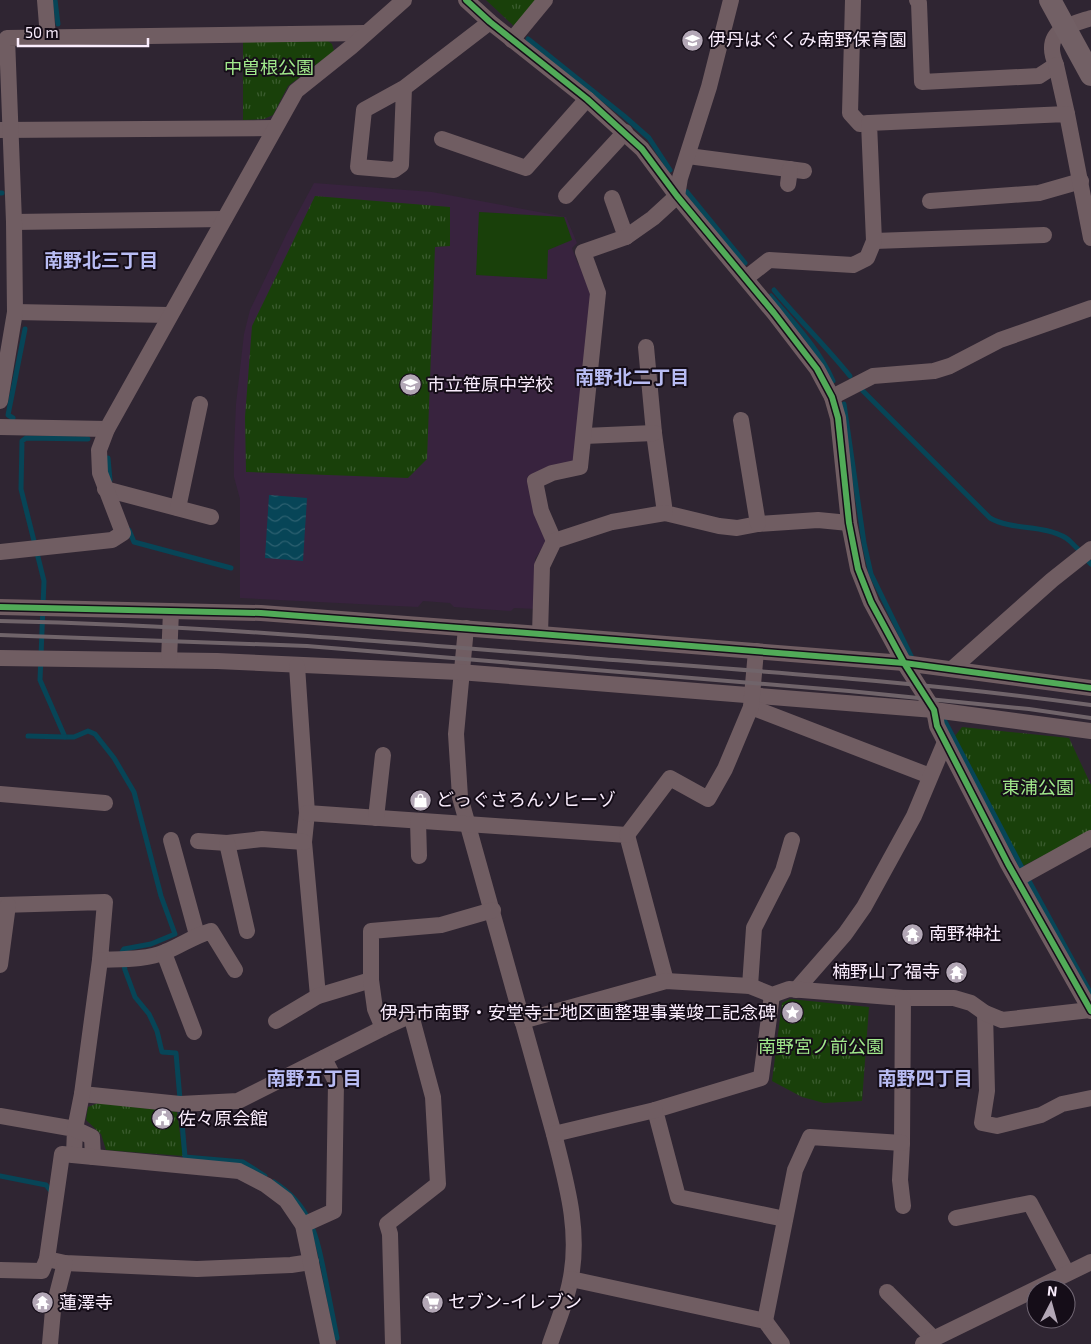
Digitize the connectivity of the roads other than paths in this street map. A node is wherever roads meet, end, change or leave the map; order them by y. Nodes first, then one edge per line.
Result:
1 (46, 0) edge
2 (404, 0) edge
3 (466, 0) edge
4 (544, 0) edge
5 (731, 0) edge
6 (854, 0) edge
7 (916, 0) edge
8 (1050, 0) edge
9 (1091, 18) edge
10 (490, 22) junction
11 (1064, 28) junction
12 (365, 33) junction
13 (48, 37) junction
14 (512, 40) junction
15 (1056, 65) junction
16 (1091, 75) edge
17 (404, 88) junction
18 (587, 99) junction
19 (1068, 114) junction
20 (869, 123) junction
21 (274, 128) junction
22 (5, 130) edge
23 (626, 132) junction
24 (442, 139) dead end
25 (688, 156) junction
26 (794, 175) dead end
27 (1081, 181) junction
28 (566, 196) dead end
29 (677, 196) junction
30 (612, 198) dead end
31 (930, 201) dead end
32 (224, 219) junction
33 (14, 222) junction
34 (1044, 235) dead end
35 (626, 237) junction
36 (1091, 238) edge
37 (874, 241) junction
38 (746, 278) junction
39 (1091, 308) edge
40 (15, 312) junction
41 (169, 315) junction
42 (643, 357) dead end
43 (832, 397) junction
44 (0, 401) edge
45 (200, 404) dead end
46 (741, 420) dead end
47 (0, 427) edge
48 (107, 429) junction
49 (654, 433) junction
50 (584, 436) junction
51 (106, 489) junction
52 (178, 508) junction
53 (665, 513) junction
54 (211, 517) dead end
55 (849, 523) junction
56 (758, 524) junction
57 (554, 541) junction
58 (0, 552) edge
59 (1090, 552) edge
60 (0, 608) edge
61 (172, 611) junction
62 (466, 628) junction
63 (540, 634) junction
64 (756, 651) junction
65 (0, 658) edge
66 (169, 660) junction
67 (904, 664) junction
68 (297, 666) junction
69 (952, 668) junction
70 (461, 672) junction
71 (1091, 688) edge
72 (751, 701) junction
73 (934, 710) junction
74 (1091, 730) edge
75 (945, 742) junction
76 (383, 755) dead end
77 (930, 776) junction
78 (0, 794) edge
79 (106, 803) dead end
80 (307, 813) junction
81 (376, 818) junction
82 (418, 821) junction
83 (468, 825) junction
84 (627, 835) junction
85 (1091, 838) edge
86 (171, 840) dead end
87 (792, 840) dead end
88 (198, 841) dead end
89 (304, 842) junction
90 (227, 843) junction
91 (419, 856) dead end
92 (1016, 879) junction
93 (4, 905) edge
94 (493, 910) junction
95 (247, 931) dead end
96 (197, 935) junction
97 (164, 953) junction
98 (100, 960) junction
99 (0, 965) edge
100 (235, 970) dead end
101 (372, 980) junction
102 (666, 982) junction
103 (750, 986) junction
104 (796, 990) junction
105 (772, 995) junction
106 (318, 996) junction
107 (903, 998) junction
108 (1091, 1010) edge
109 (985, 1013) junction
110 (276, 1021) dead end
111 (522, 1021) junction
112 (383, 1028) junction
113 (194, 1032) dead end
114 (324, 1058) junction
115 (82, 1094) junction
116 (1091, 1098) edge
117 (655, 1110) junction
118 (0, 1116) edge
119 (75, 1129) junction
120 (554, 1134) junction
121 (902, 1143) junction
122 (74, 1155) junction
123 (93, 1157) junction
124 (903, 1206) dead end
125 (956, 1218) dead end
126 (785, 1219) junction
127 (303, 1225) junction
128 (47, 1259) junction
129 (311, 1262) junction
130 (1091, 1262) edge
131 (65, 1263) junction
132 (0, 1270) edge
133 (1067, 1274) junction
134 (571, 1280) junction
135 (887, 1292) dead end
136 (765, 1321) junction
137 (928, 1341) edge
138 (50, 1344) edge
139 (328, 1344) edge
140 (393, 1344) edge
141 (550, 1344) edge
142 (782, 1344) edge

1 - 13 street
2 - 12 street
3 - 10 street
4 - 14 street
5 - 25 street
6 - 20 street
7 - 15 street
8 - 11 main road
9 - 11 street
10 - 14 street
10 - 17 street
11 - 15 street
11 - 16 main road
12 - 13 street
12 - 21 street
13 - 22 street
14 - 18 street
15 - 19 street
17 - 17 street
18 - 23 street
18 - 24 street
19 - 20 street
19 - 27 street
20 - 37 street
21 - 22 street
21 - 32 street
22 - 33 street
23 - 28 street
23 - 29 street
25 - 26 street
25 - 29 street
27 - 31 street
27 - 36 street
29 - 35 street
29 - 38 street
30 - 35 street
32 - 33 street
32 - 41 street
33 - 40 street
34 - 37 street
35 - 50 street
37 - 38 street
38 - 43 street
39 - 43 street
40 - 41 street
40 - 44 street
41 - 48 street
42 - 49 street
43 - 55 street
45 - 52 street
46 - 56 street
47 - 48 street
48 - 51 street
49 - 50 street
49 - 53 street
50 - 57 street
51 - 52 street
51 - 58 street
52 - 54 street
53 - 56 street
53 - 57 street
55 - 56 street
55 - 67 street
57 - 63 street
59 - 69 street
60 - 61 street
61 - 62 street
61 - 66 street
62 - 63 street
62 - 70 street
63 - 64 street
64 - 67 street
64 - 72 street
65 - 66 street
66 - 68 street
67 - 69 street
67 - 73 street
68 - 70 street
68 - 80 street
69 - 71 street
70 - 72 street
70 - 83 street
72 - 73 street
72 - 77 street
72 - 84 street
73 - 74 street
73 - 75 street
75 - 77 street
75 - 92 street
76 - 81 street
77 - 104 street
78 - 79 street
80 - 81 street
80 - 89 street
81 - 82 street
82 - 83 street
82 - 91 street
83 - 84 street
83 - 94 street
84 - 102 street
85 - 92 street
86 - 96 street
87 - 103 street
88 - 90 street
89 - 90 street
89 - 106 street
90 - 95 street
92 - 108 street
93 - 98 street
93 - 99 street
94 - 101 street
94 - 111 street
96 - 97 street
96 - 100 street
97 - 98 street
97 - 113 street
98 - 115 street
101 - 106 street
101 - 112 street
102 - 103 street
102 - 111 street
103 - 105 street
104 - 105 street
104 - 107 street
105 - 117 street
106 - 110 street
107 - 109 street
107 - 121 street
108 - 109 street
109 - 116 street
111 - 120 street
112 - 114 street
112 - 140 street
114 - 115 street
114 - 127 street
115 - 119 street
117 - 120 street
117 - 126 street
118 - 119 street
119 - 122 street
119 - 123 street
120 - 134 street
121 - 124 street
121 - 126 street
122 - 123 street
122 - 128 street
123 - 127 street
125 - 133 street
126 - 136 street
127 - 129 street
128 - 131 street
128 - 132 street
129 - 131 street
129 - 139 street
130 - 133 street
131 - 138 street
133 - 137 street
134 - 136 street
134 - 141 street
135 - 137 street
136 - 142 street

